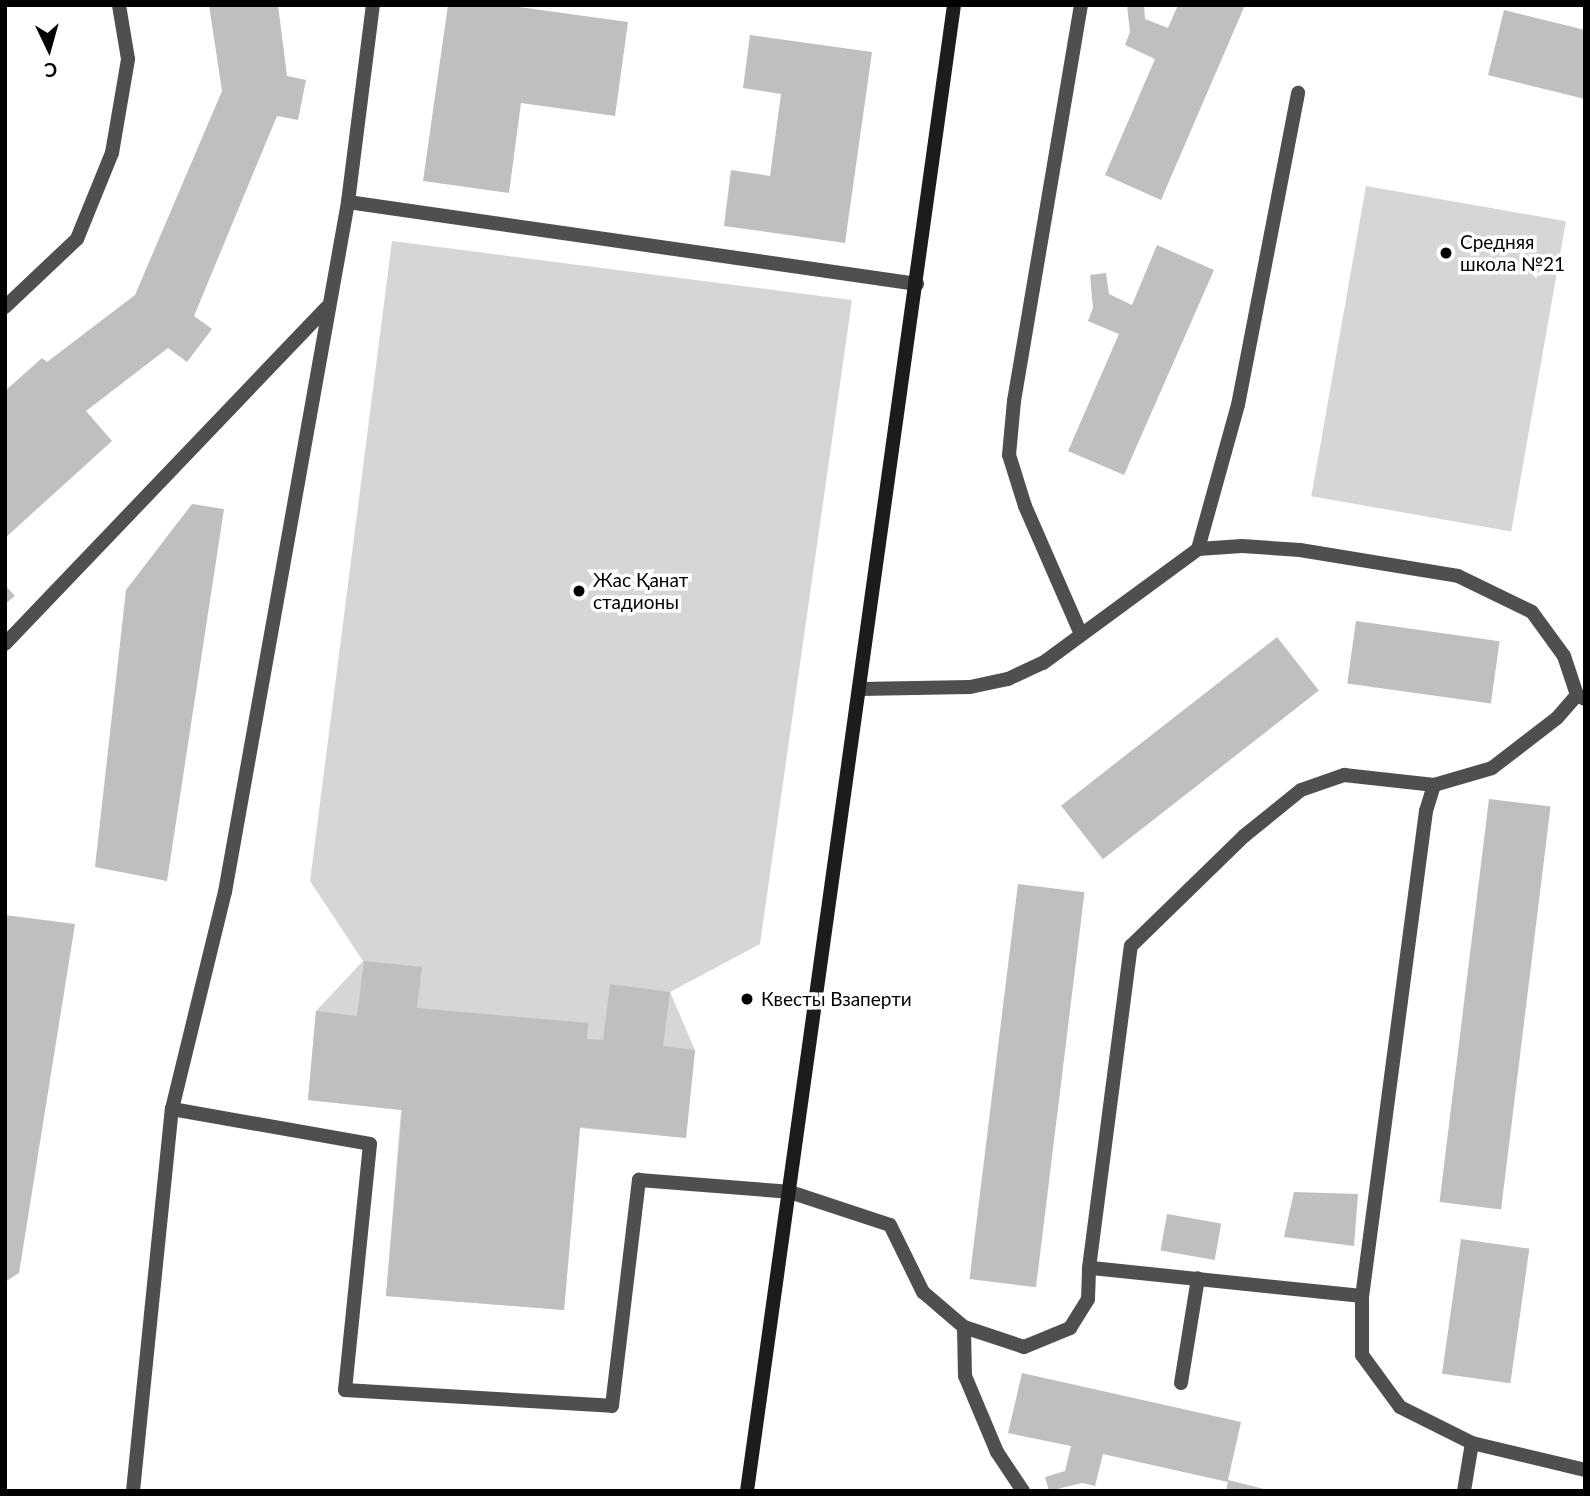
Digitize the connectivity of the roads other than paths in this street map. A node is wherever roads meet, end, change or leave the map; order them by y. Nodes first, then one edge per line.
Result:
1 (119, 5) edge
2 (373, 5) edge
3 (954, 5) edge
4 (1081, 5) edge
5 (1298, 93) dead end
6 (348, 202) junction
7 (917, 284) junction
8 (5, 307) edge
9 (327, 307) junction
10 (1198, 549) junction
11 (1080, 632) junction
12 (5, 644) edge
13 (860, 689) junction
14 (1581, 697) edge
15 (1434, 785) junction
16 (172, 1109) junction
17 (790, 1192) junction
18 (1089, 1268) junction
19 (1198, 1278) junction
20 (1362, 1296) junction
21 (964, 1327) junction
22 (1181, 1383) dead end
23 (1472, 1443) junction
24 (1585, 1470) edge
25 (133, 1491) edge
26 (747, 1491) edge
27 (1023, 1491) edge
28 (1464, 1491) edge

1 - 8 street
2 - 6 street
3 - 7 street
4 - 11 street
5 - 10 street
6 - 7 street
6 - 9 street
7 - 13 street
9 - 12 street
9 - 16 street
10 - 11 street
10 - 14 street
11 - 13 street
13 - 17 street
14 - 15 street
15 - 18 street
15 - 20 street
16 - 17 street
16 - 25 street
17 - 21 street
17 - 26 street
18 - 19 street
18 - 21 street
19 - 20 street
19 - 22 street
20 - 23 street
21 - 27 street
23 - 24 street
23 - 28 street

